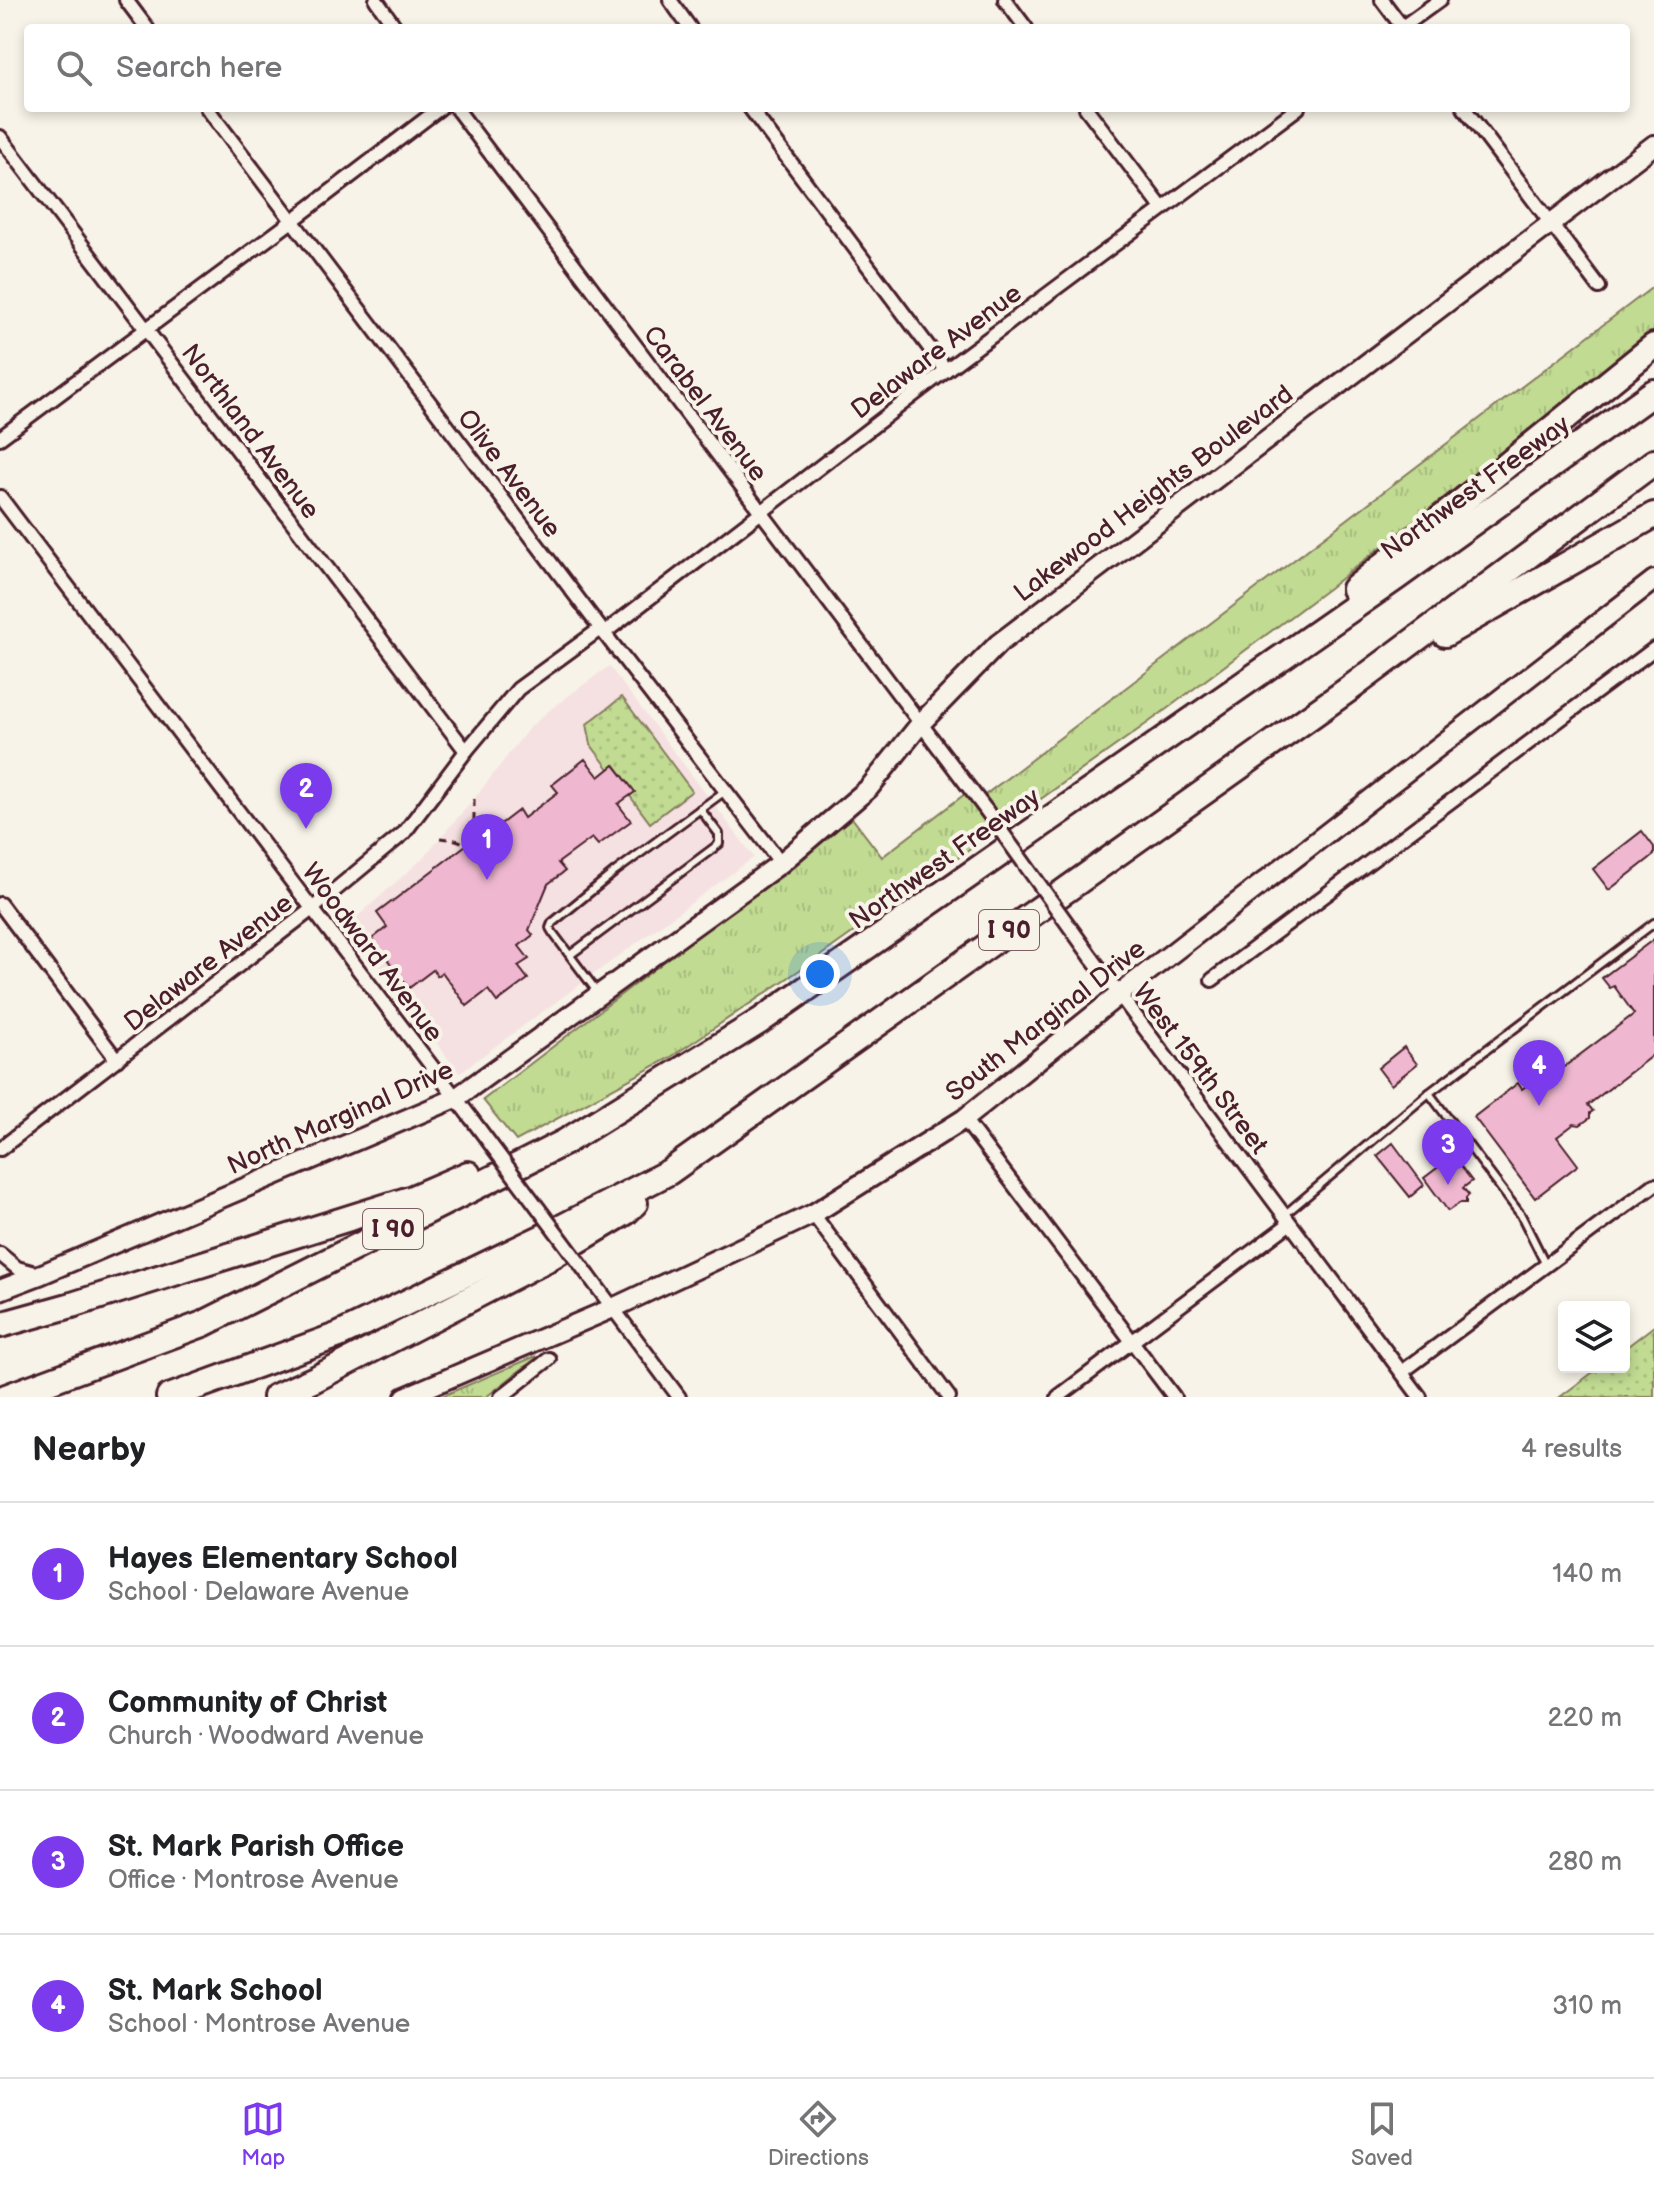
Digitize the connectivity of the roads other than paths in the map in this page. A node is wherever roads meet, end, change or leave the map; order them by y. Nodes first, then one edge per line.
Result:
1 (126, 0) edge
2 (376, 0) edge
3 (670, 0) edge
4 (1005, 0) edge
5 (1382, 0) edge
6 (1440, 0) edge
7 (144, 24) edge
8 (393, 24) edge
9 (687, 24) edge
10 (1023, 24) edge
11 (1399, 24) edge
12 (1407, 24) edge
13 (210, 112) edge
14 (435, 112) edge
15 (459, 112) edge
16 (753, 112) edge
17 (1089, 112) edge
18 (1293, 112) edge
19 (1467, 112) edge
20 (0, 137) edge
21 (1654, 145) edge
22 (1162, 208) junction
23 (292, 221) junction
24 (1551, 223) junction
25 (1599, 287) dead end
26 (146, 330) junction
27 (1654, 346) edge
28 (946, 370) junction
29 (1654, 392) edge
30 (0, 438) edge
31 (1654, 462) edge
32 (0, 497) edge
33 (762, 513) junction
34 (1654, 515) edge
35 (1654, 580) edge
36 (602, 631) junction
37 (1654, 649) edge
38 (1349, 689) junction
39 (1198, 715) junction
40 (921, 723) junction
41 (466, 751) junction
42 (725, 791) junction
43 (700, 809) junction
44 (781, 863) junction
45 (0, 904) edge
46 (312, 909) junction
47 (712, 913) joint
48 (1654, 923) edge
49 (570, 955) junction
50 (1212, 980) dead end
51 (1119, 994) junction
52 (600, 995) junction
53 (760, 1021) junction
54 (117, 1060) junction
55 (1429, 1093) junction
56 (456, 1098) junction
57 (964, 1119) junction
58 (0, 1149) edge
59 (669, 1172) junction
60 (1654, 1185) edge
61 (813, 1214) junction
62 (1286, 1220) junction
63 (0, 1254) edge
64 (1546, 1265) junction
65 (42, 1274) junction
66 (0, 1290) edge
67 (613, 1308) junction
68 (0, 1325) edge
69 (1133, 1341) junction
70 (549, 1359) dead end
71 (1402, 1372) junction
72 (6, 1397) edge
73 (169, 1397) edge
74 (275, 1397) edge
75 (405, 1397) edge
76 (501, 1397) edge
77 (679, 1397) edge
78 (949, 1397) edge
79 (1058, 1397) edge
80 (1174, 1397) edge
81 (1420, 1397) edge

1 - 7 street
2 - 8 street
3 - 9 street
4 - 10 street
5 - 11 street
6 - 12 street
13 - 23 street, Olive Avenue
14 - 23 street
15 - 33 street, Carabel Avenue
16 - 28 street
17 - 22 street
18 - 22 street, Delaware Avenue
19 - 24 street
20 - 26 street, Northland Avenue
21 - 24 main road, Lakewood Heights Boulevard
22 - 28 street, Delaware Avenue
23 - 26 street
23 - 36 street, Olive Avenue
24 - 25 street
24 - 40 main road, Lakewood Heights Boulevard
26 - 30 street
26 - 41 street, Northland Avenue
27 - 39 highway
28 - 33 street, Delaware Avenue
29 - 39 highway, Northwest Freeway / I 90
31 - 38 highway, I 90
32 - 46 street, Woodward Avenue
33 - 36 street, Delaware Avenue
33 - 40 street, Carabel Avenue
34 - 38 highway
35 - 51 main road, South Marginal Drive
36 - 41 street, Delaware Avenue
36 - 42 street, Olive Avenue
37 - 50 street
38 - 59 highway, I 90
39 - 53 highway, Northwest Freeway / I 90
40 - 44 main road, Lakewood Heights Boulevard
40 - 51 street, West 159th Street, bridge
41 - 46 street, Delaware Avenue
42 - 43 lane
42 - 44 street, Olive Avenue
43 - 49 lane
43 - 49 lane
44 - 47 main road, Lakewood Heights Boulevard
45 - 54 street
46 - 54 street, Delaware Avenue
46 - 56 street, Woodward Avenue
47 - 52 main road, North Marginal Drive
48 - 55 lane
49 - 52 lane
51 - 57 main road, South Marginal Drive
51 - 62 street, West 159th Street
52 - 56 main road, North Marginal Drive
53 - 68 highway
53 - 72 highway, Northwest Freeway / I 90
54 - 58 street, Delaware Avenue
55 - 62 lane
55 - 64 lane
56 - 65 main road, North Marginal Drive
56 - 67 street, Woodward Avenue, bridge
57 - 61 main road, South Marginal Drive
57 - 69 street
59 - 73 highway, I 90
59 - 74 highway
60 - 64 street
61 - 67 main road, South Marginal Drive
61 - 78 street
62 - 69 street
62 - 71 street, West 159th Street
63 - 65 street
64 - 71 street
65 - 66 main road, North Marginal Drive
67 - 75 main road, South Marginal Drive
67 - 77 street, Woodward Avenue
69 - 79 street
69 - 80 street
70 - 76 street
71 - 81 street, West 159th Street

